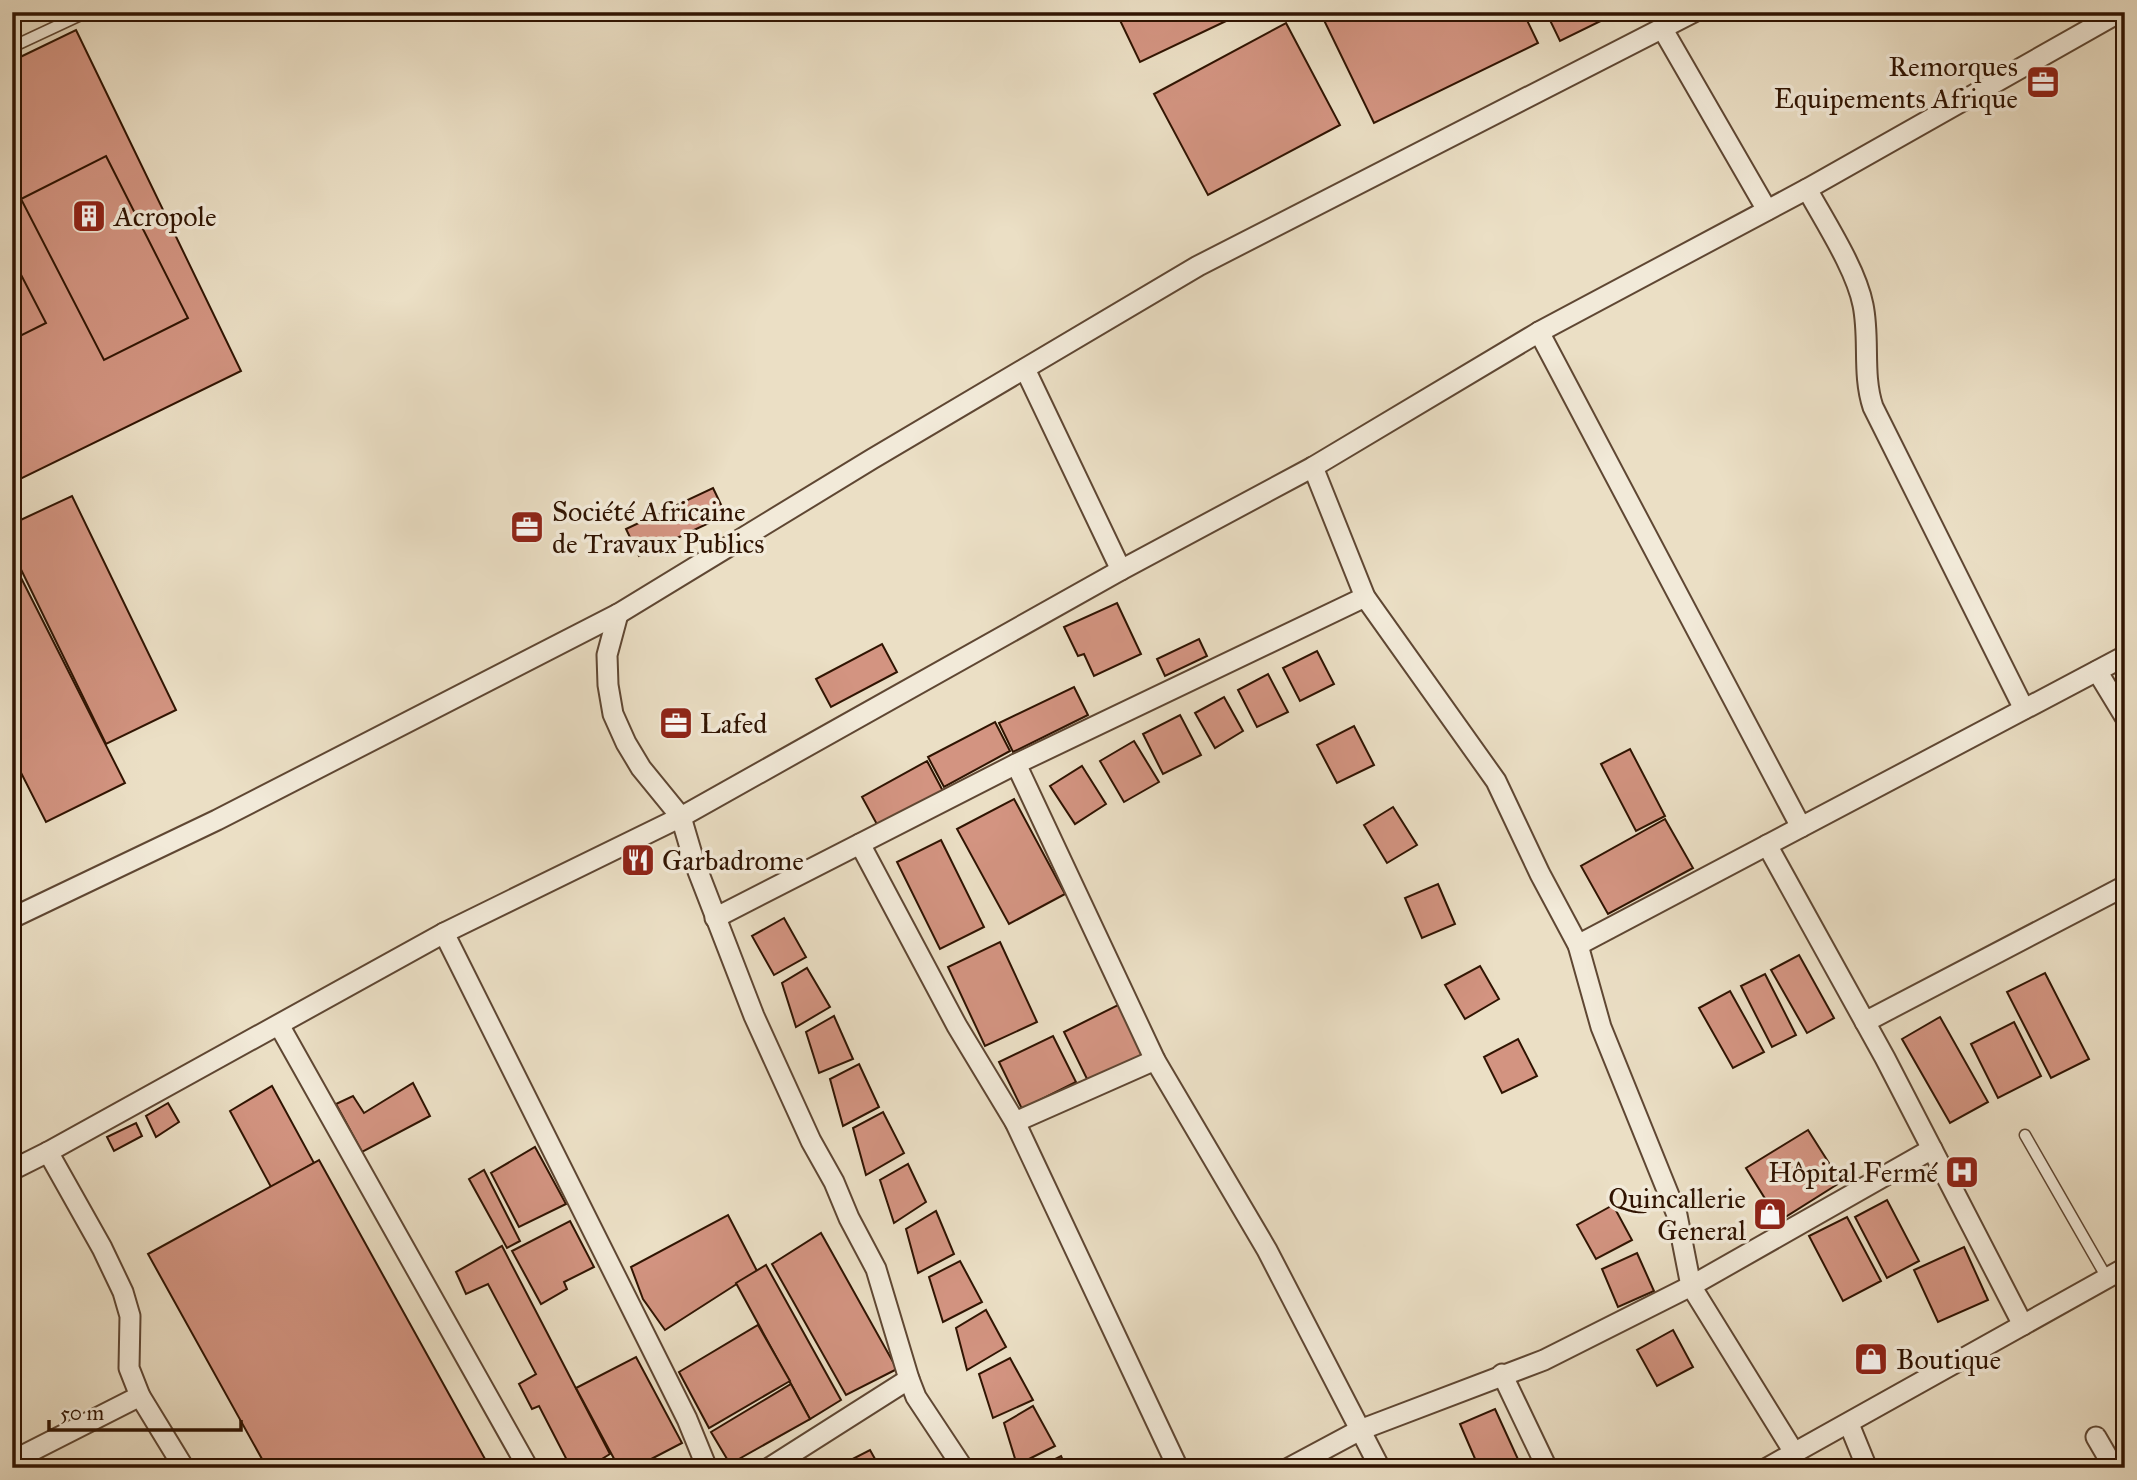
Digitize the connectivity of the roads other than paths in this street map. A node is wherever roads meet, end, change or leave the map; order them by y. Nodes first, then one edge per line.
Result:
1 (87, 12) edge
2 (1694, 12) edge
3 (2120, 12) edge
4 (1662, 28) junction
5 (12, 47) edge
6 (1807, 188) junction
7 (1767, 210) junction
8 (1539, 332) junction
9 (1025, 369) junction
10 (1313, 467) junction
11 (1121, 570) junction
12 (1365, 597) junction
13 (618, 614) junction
14 (2125, 656) edge
15 (2097, 671) junction
16 (2024, 709) junction
17 (2125, 717) edge
18 (1016, 764) junction
19 (681, 817) junction
20 (1801, 827) junction
21 (860, 844) junction
22 (1767, 845) junction
23 (2125, 886) edge
24 (12, 918) edge
25 (715, 918) junction
26 (444, 933) junction
27 (1578, 945) junction
28 (1865, 1022) junction
29 (279, 1024) junction
30 (1155, 1060) junction
31 (1015, 1122) junction
32 (2025, 1135) dead end
33 (1932, 1149) junction
34 (48, 1152) junction
35 (12, 1170) edge
36 (2116, 1273) edge
37 (1691, 1286) junction
38 (2023, 1325) junction
39 (1502, 1374) junction
40 (909, 1379) junction
41 (140, 1396) junction
42 (1849, 1424) junction
43 (1360, 1430) junction
44 (2096, 1437) dead end
45 (1795, 1454) junction
46 (12, 1461) edge
47 (184, 1468) edge
48 (528, 1468) edge
49 (707, 1468) edge
50 (769, 1468) edge
51 (963, 1468) edge
52 (1178, 1468) edge
53 (1289, 1468) edge
54 (1380, 1468) edge
55 (1547, 1468) edge
56 (1767, 1468) edge
57 (1867, 1468) edge
58 (2114, 1468) edge

1 - 5 lane
2 - 4 street
3 - 6 street
4 - 7 street
4 - 9 street
6 - 7 street
6 - 16 street
7 - 8 street
8 - 10 street
8 - 20 street
9 - 11 street
9 - 13 street
10 - 11 street
10 - 12 street
11 - 19 street
12 - 18 street
12 - 27 street
13 - 19 street
13 - 24 street
14 - 15 street
15 - 16 street
15 - 17 street
16 - 20 street
18 - 21 street
18 - 30 street
19 - 25 street
19 - 26 street
20 - 22 street
21 - 25 street
21 - 31 street
22 - 27 street
22 - 28 street
23 - 28 street
25 - 40 street
26 - 29 street
26 - 49 street
27 - 37 street
28 - 33 street
29 - 34 street
29 - 48 street
30 - 31 street
30 - 43 street
31 - 52 street
32 - 36 lane
33 - 37 street
33 - 38 street
34 - 35 street
34 - 41 street
36 - 38 street
37 - 39 street
37 - 45 street
38 - 42 street
39 - 43 street
39 - 55 street
40 - 50 street
40 - 51 street
41 - 46 street
41 - 47 street
42 - 45 street
42 - 57 street
43 - 53 street
43 - 54 street
44 - 58 street
45 - 56 street

